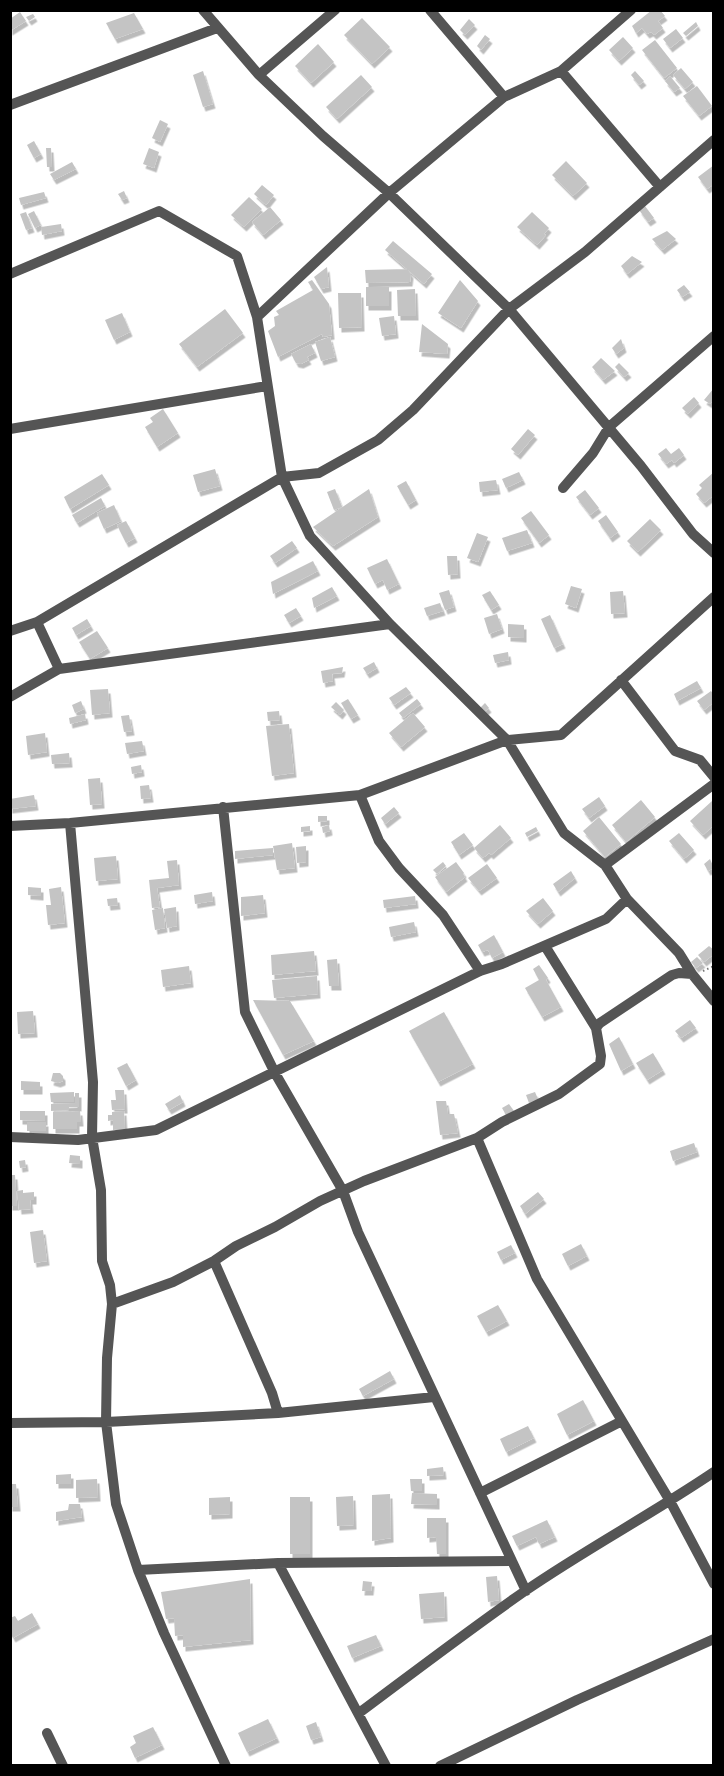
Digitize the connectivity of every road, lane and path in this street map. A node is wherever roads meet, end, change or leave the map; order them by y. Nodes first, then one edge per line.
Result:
1 (203, 10) edge
2 (336, 10) edge
3 (430, 10) edge
4 (631, 10) edge
5 (217, 28) junction
6 (561, 71) junction
7 (259, 75) junction
8 (504, 97) junction
9 (10, 105) edge
10 (714, 140) edge
11 (660, 187) junction
12 (389, 194) junction
13 (10, 274) edge
14 (509, 309) junction
15 (257, 317) junction
16 (714, 336) edge
17 (267, 386) junction
18 (609, 427) junction
19 (10, 429) edge
20 (282, 477) junction
21 (563, 488) dead end
22 (714, 553) edge
23 (714, 597) edge
24 (37, 622) junction
25 (390, 624) junction
26 (10, 631) edge
27 (59, 669) junction
28 (621, 680) junction
29 (10, 697) edge
30 (507, 740) junction
31 (714, 777) edge
32 (714, 784) edge
33 (360, 795) junction
34 (223, 807) junction
35 (70, 823) junction
36 (10, 826) edge
37 (605, 865) junction
38 (627, 899) junction
39 (545, 946) junction
40 (480, 971) junction
41 (692, 974) junction
42 (714, 1001) edge
43 (596, 1028) junction
44 (275, 1073) junction
45 (10, 1137) edge
46 (92, 1137) junction
47 (477, 1138) junction
48 (343, 1191) junction
49 (214, 1261) junction
50 (112, 1304) junction
51 (434, 1397) junction
52 (278, 1413) junction
53 (622, 1421) junction
54 (106, 1422) junction
55 (10, 1423) edge
56 (714, 1472) edge
57 (480, 1493) junction
58 (670, 1501) junction
59 (512, 1561) junction
60 (278, 1563) junction
61 (138, 1570) junction
62 (714, 1584) edge
63 (526, 1591) junction
64 (714, 1638) edge
65 (359, 1713) junction
66 (47, 1733) dead end
67 (63, 1766) edge
68 (226, 1766) edge
69 (386, 1766) edge
70 (440, 1766) edge

1 - 5 street
2 - 7 street
3 - 8 street
4 - 6 street
5 - 7 street
5 - 9 street
6 - 8 street
6 - 11 street
7 - 12 street
8 - 12 street
10 - 11 street
11 - 14 street
12 - 14 street
12 - 15 street
13 - 15 street
14 - 18 street
14 - 20 street
15 - 17 street
16 - 18 street
17 - 19 street
17 - 20 street
18 - 21 street
18 - 22 street
20 - 24 street
20 - 25 street
23 - 28 street
24 - 26 street
24 - 27 street
25 - 27 street
25 - 30 street
27 - 29 street
28 - 30 street
28 - 31 street
30 - 33 street
30 - 37 street
32 - 37 street
33 - 34 street
33 - 40 street
34 - 35 street
34 - 44 street
35 - 36 street
35 - 46 street
37 - 38 street
38 - 39 street
38 - 41 street
39 - 40 street
39 - 43 street
40 - 44 street
41 - 42 street
41 - 43 street
43 - 47 street
44 - 46 street
44 - 48 street
45 - 46 street
46 - 50 street
47 - 48 street
47 - 53 street
48 - 49 street
48 - 51 street
49 - 50 street
49 - 52 street
50 - 54 street
51 - 52 street
51 - 57 street
52 - 54 street
53 - 57 street
53 - 58 street
54 - 55 street
54 - 61 street
56 - 58 street
57 - 59 street
58 - 62 street
58 - 63 street
59 - 60 street
59 - 63 street
60 - 61 street
60 - 65 street
61 - 68 street
63 - 65 street
64 - 70 street
65 - 69 street
66 - 67 street

